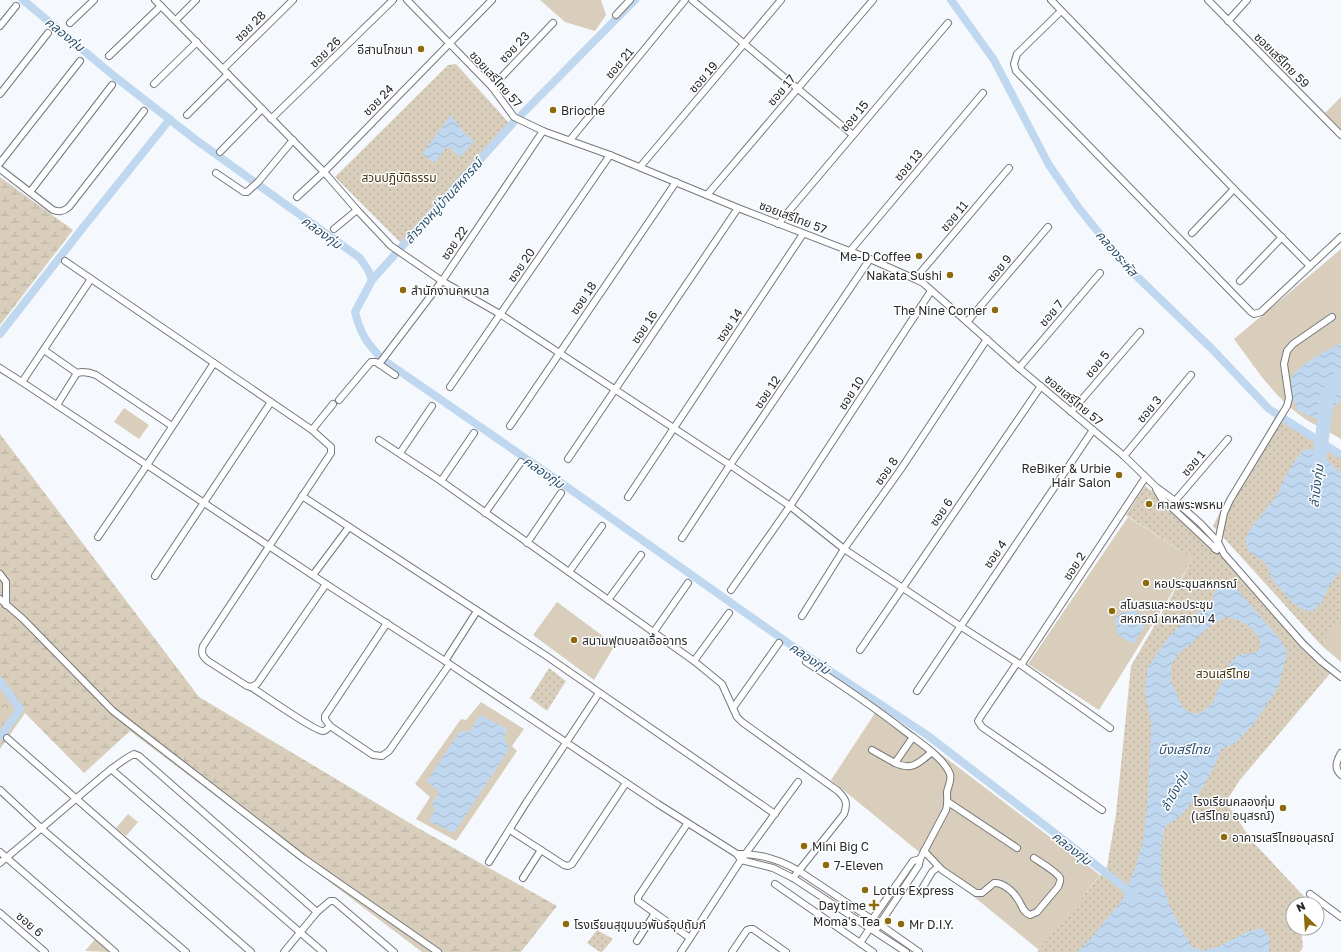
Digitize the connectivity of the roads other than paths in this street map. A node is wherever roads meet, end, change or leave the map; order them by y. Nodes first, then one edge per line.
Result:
1 (94, 0) edge
2 (155, 0) edge
3 (196, 0) edge
4 (293, 0) edge
5 (393, 0) edge
6 (408, 0) edge
7 (492, 0) edge
8 (630, 0) edge
9 (685, 0) edge
10 (692, 0) edge
11 (781, 0) edge
12 (873, 0) edge
13 (1051, 0) edge
14 (1208, 0) edge
15 (1247, 0) edge
16 (16, 6) dead end
17 (161, 6) junction
18 (1061, 11) junction
19 (616, 15) dead end
20 (176, 20) junction
21 (1228, 21) junction
22 (70, 23) dead end
23 (553, 23) dead end
24 (948, 23) dead end
25 (0, 26) edge
26 (48, 33) dead end
27 (197, 42) junction
28 (448, 44) junction
29 (745, 45) junction
30 (109, 56) dead end
31 (80, 61) dead end
32 (224, 68) junction
33 (228, 74) junction
34 (154, 84) dead end
35 (112, 85) dead end
36 (492, 87) junction
37 (797, 89) junction
38 (983, 93) dead end
39 (0, 94) edge
40 (262, 109) junction
41 (144, 111) dead end
42 (187, 116) dead end
43 (272, 119) junction
44 (543, 131) junction
45 (853, 135) junction
46 (1341, 136) edge
47 (293, 140) junction
48 (570, 140) junction
49 (220, 152) dead end
50 (610, 155) junction
51 (0, 163) edge
52 (640, 167) junction
53 (1009, 168) dead end
54 (0, 169) edge
55 (324, 172) junction
56 (216, 173) dead end
57 (676, 182) junction
58 (1234, 190) junction
59 (30, 192) junction
60 (707, 195) junction
61 (297, 198) dead end
62 (738, 208) junction
63 (357, 210) junction
64 (778, 224) junction
65 (1048, 227) dead end
66 (334, 229) dead end
67 (1192, 233) dead end
68 (803, 234) junction
69 (1282, 237) junction
70 (1341, 237) edge
71 (850, 251) junction
72 (870, 259) junction
73 (65, 260) dead end
74 (1310, 266) junction
75 (1100, 273) dead end
76 (915, 278) junction
77 (91, 280) junction
78 (442, 281) junction
79 (1240, 281) dead end
80 (932, 291) junction
81 (500, 314) junction
82 (1332, 317) dead end
83 (967, 322) junction
84 (1140, 332) dead end
85 (987, 339) junction
86 (44, 350) junction
87 (559, 353) junction
88 (381, 361) junction
89 (214, 363) junction
90 (0, 368) edge
91 (1019, 368) junction
92 (77, 373) junction
93 (395, 375) dead end
94 (1191, 375) dead end
95 (22, 382) junction
96 (1041, 386) junction
97 (450, 387) dead end
98 (614, 390) junction
99 (271, 402) junction
100 (57, 405) junction
101 (432, 406) dead end
102 (1071, 412) junction
103 (172, 426) junction
104 (510, 426) dead end
105 (674, 428) junction
106 (312, 430) junction
107 (1093, 430) junction
108 (474, 433) dead end
109 (1228, 439) dead end
110 (379, 440) dead end
111 (400, 453) junction
112 (1124, 456) junction
113 (568, 459) dead end
114 (521, 462) dead end
115 (147, 465) junction
116 (730, 465) junction
117 (1145, 478) junction
118 (441, 481) junction
119 (1156, 487) junction
120 (561, 493) dead end
121 (302, 496) junction
122 (628, 497) dead end
123 (1175, 501) junction
124 (204, 503) junction
125 (790, 506) junction
126 (485, 513) junction
127 (602, 526) dead end
128 (349, 527) junction
129 (98, 536) dead end
130 (682, 538) dead end
131 (1218, 542) junction
132 (527, 543) junction
133 (269, 546) junction
134 (844, 549) junction
135 (1215, 549) junction
136 (641, 554) dead end
137 (1224, 554) junction
138 (569, 572) junction
139 (0, 574) edge
140 (312, 575) junction
141 (155, 576) dead end
142 (688, 583) dead end
143 (326, 584) junction
144 (903, 588) junction
145 (731, 590) dead end
146 (0, 599) edge
147 (608, 600) junction
148 (6, 605) junction
149 (477, 611) junction
150 (729, 613) dead end
151 (802, 616) dead end
152 (387, 623) junction
153 (960, 626) junction
154 (653, 633) junction
155 (779, 643) dead end
156 (860, 650) dead end
157 (694, 660) junction
158 (806, 662) dead end
159 (447, 663) junction
160 (1019, 664) junction
161 (1341, 677) edge
162 (251, 687) junction
163 (917, 691) dead end
164 (599, 693) junction
165 (733, 708) junction
166 (330, 726) junction
167 (1110, 728) dead end
168 (913, 737) junction
169 (7, 738) dead end
170 (566, 744) junction
171 (872, 750) dead end
172 (932, 752) junction
173 (1341, 754) edge
174 (895, 763) junction
175 (111, 770) junction
176 (1341, 775) edge
177 (798, 782) dead end
178 (626, 783) junction
179 (0, 790) edge
180 (76, 799) junction
181 (948, 802) junction
182 (1102, 810) dead end
183 (775, 814) junction
184 (688, 824) junction
185 (42, 829) junction
186 (510, 830) junction
187 (1017, 848) dead end
188 (541, 850) junction
189 (924, 851) junction
190 (0, 852) edge
191 (747, 853) junction
192 (737, 854) junction
193 (6, 858) junction
194 (1034, 858) dead end
195 (920, 859) junction
196 (742, 860) junction
197 (489, 862) dead end
198 (0, 863) edge
199 (938, 867) junction
200 (799, 871) junction
201 (523, 878) dead end
202 (793, 878) junction
203 (775, 884) dead end
204 (896, 887) junction
205 (902, 892) junction
206 (920, 892) dead end
207 (846, 902) junction
208 (1325, 908) edge
209 (842, 909) junction
210 (318, 912) junction
211 (0, 913) edge
212 (655, 913) junction
213 (1341, 917) edge
214 (872, 919) junction
215 (879, 924) junction
216 (871, 928) junction
217 (301, 933) junction
218 (690, 938) junction
219 (637, 941) dead end
220 (860, 943) junction
221 (45, 952) edge
222 (115, 952) edge
223 (186, 952) edge
224 (251, 952) edge
225 (284, 952) edge
226 (324, 952) edge
227 (394, 952) edge
228 (438, 952) edge
229 (681, 952) edge
230 (732, 952) edge
231 (785, 952) edge
232 (873, 952) edge
233 (906, 952) edge
234 (919, 952) edge

1 - 22 street
2 - 17 street
3 - 20 street
4 - 32 street, ซอย 28
5 - 43 street, ซอย 26
6 - 28 street, ซอยเสรีไทย 57
7 - 28 street, ซอย 24
8 - 19 street
9 - 48 street, ซอย 21
10 - 29 street
11 - 29 street, ซอย 19
12 - 37 street, ซอย 17
13 - 18 street
14 - 21 street, ซอยเสรีไทย 59
15 - 21 street
16 - 25 street
17 - 20 street
17 - 30 street
18 - 58 street
18 - 74 street
20 - 27 street
21 - 46 street, ซอยเสรีไทย 59
23 - 36 street, ซอย 23
24 - 45 street, ซอย 15
26 - 39 street
27 - 32 street
27 - 34 street
28 - 36 street, ซอยเสรีไทย 57
28 - 55 street, ซอย 24
29 - 37 street
29 - 52 street, ซอย 19
31 - 51 street
32 - 33 street
33 - 40 street
33 - 42 street
35 - 59 street
36 - 44 street, ซอยเสรีไทย 57
37 - 45 street
37 - 60 street, ซอย 17
38 - 71 street, ซอย 13
40 - 43 street
40 - 49 street
41 - 59 street
43 - 47 street
44 - 48 street, ซอยเสรีไทย 57
44 - 78 street, ซอย 22
45 - 64 street, ซอย 15
47 - 55 street
47 - 56 street
48 - 50 street, ซอยเสรีไทย 57
50 - 52 street, ซอยเสรีไทย 57
50 - 81 street, ซอย 20
52 - 57 street, ซอยเสรีไทย 57
53 - 76 street, ซอย 11
54 - 59 street
55 - 61 street, ซอย 24
55 - 63 street
57 - 60 street, ซอยเสรีไทย 57
57 - 87 street, ซอย 18
58 - 67 street
58 - 69 street
60 - 62 street, ซอยเสรีไทย 57
62 - 64 street, ซอยเสรีไทย 57
62 - 98 street, ซอย 16
63 - 66 street
63 - 78 street
64 - 68 street, ซอยเสรีไทย 57
65 - 83 street, ซอย 9
68 - 71 street, ซอยเสรีไทย 57
68 - 105 street, ซอย 14
69 - 74 street
69 - 79 street
70 - 74 street
71 - 72 street, ซอยเสรีไทย 57
72 - 76 street, ซอยเสรีไทย 57
72 - 116 street, ซอย 12
73 - 77 street
75 - 91 street, ซอย 7
76 - 80 street, ซอยเสรีไทย 57
77 - 86 street
77 - 89 street
78 - 81 street
78 - 88 street, ซอย 22
80 - 83 street, ซอยเสรีไทย 57
80 - 125 street, ซอย 10
81 - 87 street
81 - 97 street, ซอย 20
82 - 131 street
83 - 85 street, ซอยเสรีไทย 57
84 - 102 street, ซอย 5
85 - 91 street, ซอยเสรีไทย 57
85 - 134 street, ซอย 8
86 - 92 street
86 - 95 street
87 - 98 street
87 - 104 street, ซอย 18
88 - 93 street
88 - 106 street
89 - 99 street
89 - 103 street
90 - 95 street
91 - 96 street, ซอยเสรีไทย 57
92 - 100 street
92 - 103 street
94 - 112 street, ซอย 3
95 - 100 street
96 - 102 street, ซอยเสรีไทย 57
96 - 144 street, ซอย 6
98 - 105 street
98 - 113 street, ซอย 16
99 - 106 street
99 - 124 street
100 - 115 street
101 - 111 street
102 - 107 street, ซอยเสรีไทย 57
103 - 115 street
105 - 116 street
105 - 122 street, ซอย 14
106 - 121 street
107 - 112 street, ซอยเสรีไทย 57
107 - 153 street, ซอย 4
108 - 118 street
109 - 123 street, ซอย 1
110 - 111 street
111 - 118 street
112 - 117 street, ซอยเสรีไทย 57
114 - 126 street
115 - 124 street
115 - 129 street
116 - 125 street
116 - 130 street, ซอย 12
117 - 119 street, ซอยเสรีไทย 57
117 - 160 street, ซอย 2
118 - 126 street
119 - 123 street, ซอยเสรีไทย 57
119 - 135 street, ซอยเสรีไทย 57
120 - 132 street
121 - 128 street
121 - 133 street
123 - 131 street, ซอยเสรีไทย 57
124 - 133 street
124 - 141 street
125 - 134 street
125 - 145 street, ซอย 10
126 - 132 street
127 - 138 street
128 - 140 street
128 - 149 street
131 - 135 street
131 - 137 street, ซอยเสรีไทย 57
132 - 138 street
133 - 140 street
133 - 162 street
134 - 144 street
134 - 151 street, ซอย 8
135 - 137 street, ซอยเสรีไทย 57
136 - 147 street
137 - 161 street, ซอยเสรีไทย 57
138 - 147 street
139 - 148 street
140 - 143 street
142 - 154 street
143 - 152 street
143 - 162 street
144 - 153 street
144 - 156 street, ซอย 6
146 - 148 street
147 - 154 street
148 - 228 street
149 - 159 street
149 - 164 street
150 - 157 street
152 - 159 street
152 - 166 street
153 - 160 street
153 - 163 street, ซอย 4
154 - 157 street
155 - 165 street
157 - 165 street
158 - 168 street
159 - 166 street
159 - 170 street
160 - 167 street
160 - 182 street, ซอย 2
162 - 166 street
164 - 170 street
164 - 183 street
165 - 200 street
168 - 172 street
168 - 174 street
169 - 180 street
170 - 178 street
170 - 186 street
171 - 174 street
172 - 174 street
172 - 181 street
173 - 176 street
175 - 180 street
175 - 210 street
175 - 217 street
177 - 183 street
178 - 184 street
178 - 188 street
179 - 185 street
180 - 185 street
180 - 224 street
181 - 187 street
181 - 189 street
183 - 191 street
184 - 192 street
184 - 212 street
185 - 193 street
185 - 223 street
186 - 188 street
186 - 197 street
188 - 201 street
189 - 195 street
189 - 199 street
190 - 193 street
191 - 192 street
191 - 196 street
191 - 200 street
192 - 196 street
193 - 198 street
193 - 222 street
194 - 199 street
195 - 204 street
195 - 205 street
196 - 202 street
196 - 218 street
199 - 206 street
200 - 202 street
200 - 207 street
202 - 209 street
203 - 220 street
204 - 205 street
204 - 214 street
205 - 215 street
207 - 209 street
207 - 214 street
208 - 213 street
209 - 216 street
210 - 217 street
210 - 227 street
211 - 221 street, ซอย 6
212 - 218 street
212 - 219 street
214 - 215 street
214 - 216 street
215 - 216 street
215 - 234 street
216 - 220 street
216 - 233 street
217 - 225 street
217 - 226 street
218 - 229 street
220 - 232 street
230 - 231 street

